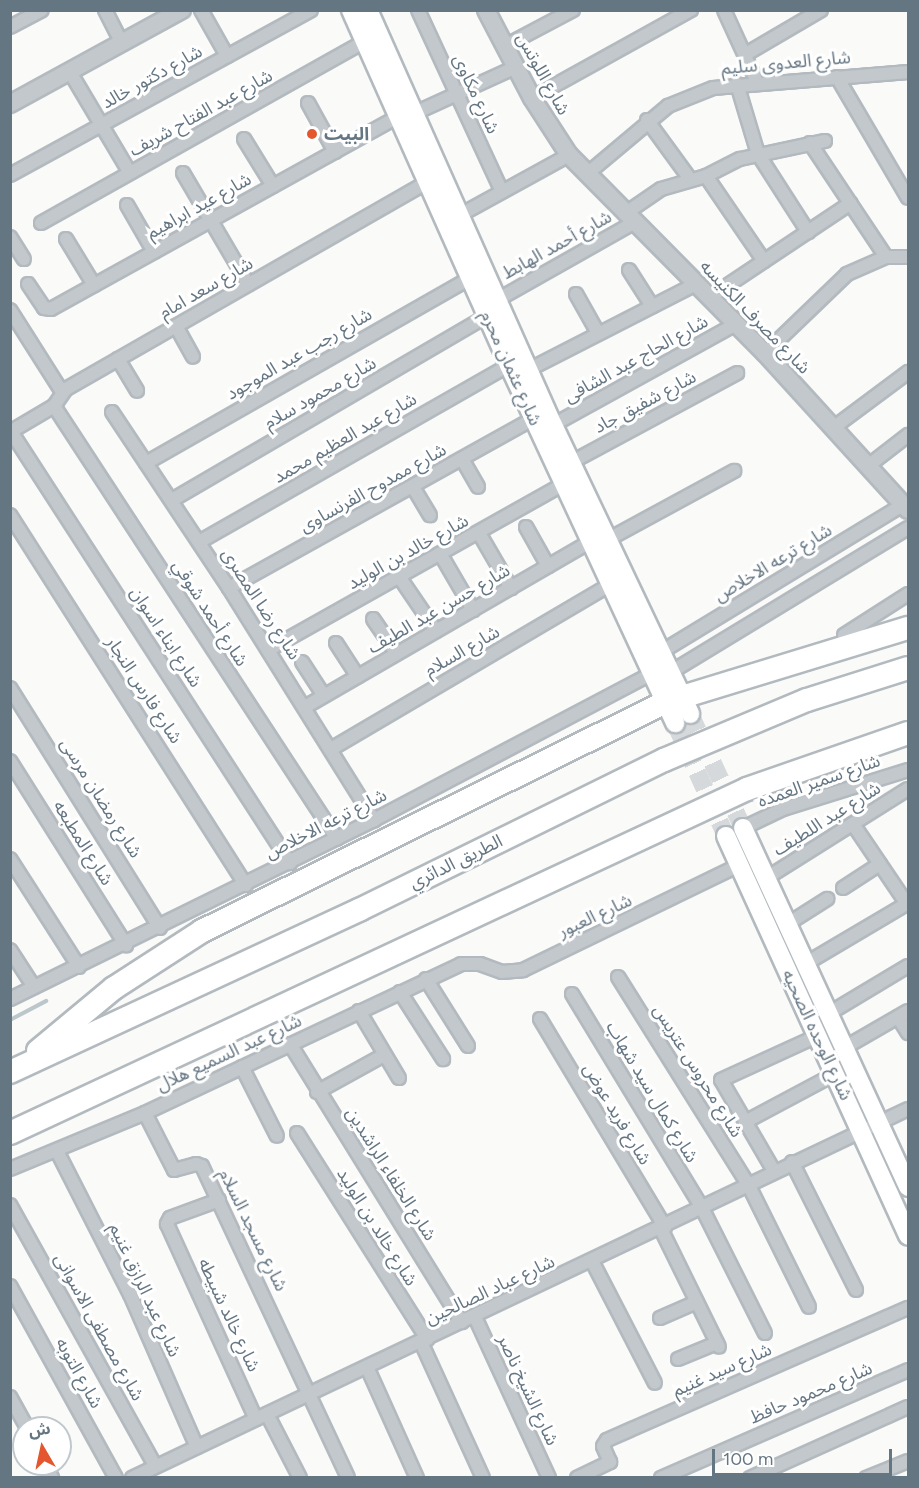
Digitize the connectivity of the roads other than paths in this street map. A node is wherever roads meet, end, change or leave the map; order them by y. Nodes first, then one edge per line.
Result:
1 (42, 10) edge
2 (105, 10) edge
3 (182, 10) edge
4 (201, 10) edge
5 (311, 10) edge
6 (351, 10) edge
7 (369, 10) edge
8 (418, 10) edge
9 (486, 10) edge
10 (573, 10) edge
11 (692, 10) edge
12 (724, 10) edge
13 (821, 10) edge
14 (10, 27) edge
15 (372, 37) junction
16 (123, 43) junction
17 (505, 46) junction
18 (746, 54) junction
19 (227, 56) junction
20 (516, 67) junction
21 (70, 72) junction
22 (907, 75) edge
23 (837, 77) junction
24 (757, 82) junction
25 (738, 84) junction
26 (457, 94) junction
27 (532, 98) junction
28 (308, 103) dead end
29 (10, 104) edge
30 (415, 113) junction
31 (396, 118) junction
32 (647, 120) junction
33 (102, 125) junction
34 (244, 139) dead end
35 (825, 141) dead end
36 (810, 143) junction
37 (335, 152) junction
38 (758, 154) junction
39 (569, 155) junction
40 (130, 173) junction
41 (183, 173) dead end
42 (587, 174) junction
43 (10, 175) edge
44 (706, 176) junction
45 (690, 179) junction
46 (426, 183) junction
47 (273, 186) junction
48 (502, 192) junction
49 (909, 198) edge
50 (851, 203) junction
51 (127, 205) dead end
52 (460, 215) junction
53 (630, 218) junction
54 (211, 220) junction
55 (41, 223) dead end
56 (808, 232) junction
57 (10, 237) edge
58 (66, 238) dead end
59 (154, 252) junction
60 (886, 257) junction
61 (909, 257) edge
62 (24, 260) dead end
63 (764, 261) junction
64 (629, 270) dead end
65 (470, 278) junction
66 (28, 284) dead end
67 (248, 284) junction
68 (696, 284) junction
69 (94, 285) junction
70 (576, 294) dead end
71 (710, 297) junction
72 (497, 300) junction
73 (652, 306) junction
74 (10, 310) edge
75 (487, 316) junction
76 (736, 324) junction
77 (176, 326) junction
78 (598, 333) junction
79 (765, 353) junction
80 (193, 357) dead end
81 (118, 359) junction
82 (509, 365) junction
83 (528, 370) junction
84 (909, 372) edge
85 (737, 373) dead end
86 (137, 391) dead end
87 (62, 392) junction
88 (54, 406) junction
89 (112, 412) dead end
90 (534, 419) junction
91 (552, 425) junction
92 (833, 428) junction
93 (11, 431) edge
94 (909, 435) edge
95 (462, 459) junction
96 (570, 462) junction
97 (146, 463) junction
98 (868, 466) junction
99 (734, 471) dead end
100 (564, 484) junction
101 (413, 487) junction
102 (478, 487) dead end
103 (172, 500) junction
104 (904, 501) edge
105 (10, 515) edge
106 (429, 515) dead end
107 (526, 527) dead end
108 (909, 528) edge
109 (479, 533) junction
110 (599, 541) junction
111 (199, 542) junction
112 (441, 555) junction
113 (548, 566) junction
114 (400, 578) junction
115 (611, 584) junction
116 (230, 588) junction
117 (511, 588) junction
118 (909, 594) edge
119 (473, 610) junction
120 (374, 619) dead end
121 (909, 628) edge
122 (436, 631) junction
123 (844, 635) dead end
124 (336, 643) dead end
125 (268, 650) junction
126 (661, 652) junction
127 (397, 654) junction
128 (302, 662) dead end
129 (909, 668) edge
130 (662, 672) junction
131 (358, 676) junction
132 (10, 688) edge
133 (324, 696) junction
134 (305, 707) junction
135 (678, 709) junction
136 (909, 733) edge
137 (331, 749) junction
138 (10, 761) edge
139 (905, 771) edge
140 (909, 788) edge
141 (374, 820) junction
142 (853, 824) junction
143 (743, 828) joint
144 (726, 836) tunnel mouth
145 (337, 839) junction
146 (10, 859) edge
147 (290, 863) junction
148 (880, 864) junction
149 (739, 865) junction
150 (765, 879) junction
151 (246, 885) junction
152 (843, 888) dead end
153 (827, 899) dead end
154 (908, 904) edge
155 (776, 917) junction
156 (160, 928) junction
157 (126, 945) junction
158 (10, 950) edge
159 (461, 964) joint
160 (805, 964) junction
161 (909, 966) edge
162 (79, 967) junction
163 (618, 977) dead end
164 (426, 980) junction
165 (34, 987) junction
166 (400, 992) junction
167 (572, 994) dead end
168 (10, 999) edge
169 (359, 1011) junction
170 (828, 1014) junction
171 (903, 1014) edge
172 (540, 1019) dead end
173 (909, 1034) edge
174 (817, 1036) junction
175 (290, 1044) junction
176 (468, 1046) dead end
177 (844, 1048) junction
178 (384, 1055) junction
179 (444, 1059) dead end
180 (242, 1067) junction
181 (16, 1069) edge
182 (835, 1074) junction
183 (399, 1078) dead end
184 (317, 1092) junction
185 (909, 1109) edge
186 (145, 1113) junction
187 (745, 1122) junction
188 (879, 1123) junction
189 (861, 1131) junction
190 (10, 1133) edge
191 (297, 1133) dead end
192 (277, 1136) dead end
193 (57, 1151) junction
194 (792, 1162) junction
195 (10, 1169) edge
196 (774, 1171) junction
197 (748, 1184) junction
198 (909, 1187) edge
199 (219, 1200) junction
200 (10, 1205) edge
201 (702, 1208) junction
202 (663, 1228) junction
203 (909, 1234) edge
204 (592, 1261) junction
205 (10, 1286) edge
206 (856, 1290) dead end
207 (697, 1302) junction
208 (809, 1307) dead end
209 (909, 1308) edge
210 (475, 1317) junction
211 (660, 1318) dead end
212 (462, 1322) junction
213 (765, 1333) dead end
214 (424, 1340) junction
215 (678, 1359) dead end
216 (367, 1367) junction
217 (909, 1370) edge
218 (655, 1383) dead end
219 (311, 1393) junction
220 (10, 1397) edge
221 (909, 1407) edge
222 (20, 1416) edge
223 (261, 1417) junction
224 (197, 1447) junction
225 (909, 1461) edge
226 (155, 1466) junction
227 (116, 1478) edge
228 (132, 1478) edge
229 (300, 1478) edge
230 (348, 1478) edge
231 (417, 1478) edge
232 (483, 1478) edge
233 (549, 1478) edge
234 (577, 1478) edge
235 (661, 1478) edge
236 (750, 1478) edge
237 (866, 1478) edge

1 - 14 street
2 - 16 street
3 - 16 street
4 - 19 street
5 - 19 street, شارع دكتور خالد
6 - 15 main road, شارع عثمان محرم
7 - 15 main road, شارع عثمان محرم
8 - 26 street, شارع مكاوى
9 - 17 street, شارع اللوتس
10 - 17 street
11 - 27 street
12 - 18 street
13 - 18 street
15 - 30 main road, شارع عثمان محرم
15 - 31 main road, شارع عثمان محرم
15 - 40 street, شارع عبد الفتاح شريف
16 - 21 street
17 - 20 street, شارع اللوتس
18 - 24 street
19 - 33 street, شارع دكتور خالد
20 - 26 street
20 - 27 street, شارع اللوتس
21 - 29 street
21 - 33 street
22 - 23 street, شارع العدوى سليم
23 - 24 street, شارع العدوى سليم
23 - 49 street
24 - 25 street, شارع العدوى سليم
25 - 32 street, شارع العدوى سليم
25 - 38 street
26 - 30 street
26 - 48 street, شارع مكاوى
27 - 39 street, شارع اللوتس
28 - 37 street
30 - 52 main road, شارع عثمان محرم
31 - 37 street, شارع عيد ابراهيم
31 - 46 main road, شارع عثمان محرم
32 - 42 street, شارع العدوى سليم
32 - 45 street
33 - 40 street
33 - 43 street, شارع دكتور خالد
34 - 47 street
35 - 36 street, شارع أحمد الهابط
36 - 38 street, شارع أحمد الهابط
36 - 50 street
37 - 47 street, شارع عيد ابراهيم
38 - 44 street, شارع أحمد الهابط
38 - 56 street
39 - 42 street, شارع مصرف الكنيسه
39 - 48 street
40 - 55 street, شارع عبد الفتاح شريف
41 - 54 street
42 - 53 street, شارع مصرف الكنيسه
44 - 45 street, شارع أحمد الهابط
44 - 63 street
45 - 53 street, شارع أحمد الهابط
46 - 65 main road, شارع عثمان محرم
46 - 67 street, شارع سعد امام
47 - 54 street, شارع عيد ابراهيم
48 - 52 street
50 - 56 street
50 - 60 street
51 - 59 street
52 - 72 main road, شارع عثمان محرم
53 - 68 street, شارع مصرف الكنيسه
53 - 72 street, شارع أحمد الهابط
54 - 59 street, شارع عيد ابراهيم
54 - 67 street
56 - 63 street
57 - 62 street
58 - 69 street
59 - 69 street, شارع عيد ابراهيم
60 - 61 street
60 - 79 street
63 - 71 street
64 - 73 street
65 - 75 main road, شارع عثمان محرم
65 - 97 street, شارع رجب عبد الموجود
66 - 69 street, شارع عيد ابراهيم
67 - 77 street, شارع سعد امام
68 - 71 street, شارع مصرف الكنيسه
68 - 73 street
70 - 78 street
71 - 76 street, شارع مصرف الكنيسه
72 - 83 main road, شارع عثمان محرم
73 - 78 street
74 - 87 street
75 - 82 main road, شارع عثمان محرم
75 - 103 street, شارع محمود سلام
76 - 79 street, شارع مصرف الكنيسه
76 - 91 street, شارع الحاج عبد الشافى
77 - 80 street
77 - 81 street, شارع سعد امام
78 - 83 street
79 - 92 street, شارع مصرف الكنيسه
81 - 86 street
81 - 87 street, شارع سعد امام
82 - 90 main road, شارع عثمان محرم
82 - 111 street, شارع عبد العظيم محمد
83 - 91 main road, شارع عثمان محرم
84 - 92 street
85 - 96 street, شارع شفيق جاد
87 - 88 street, شارع سعد امام
88 - 93 street
88 - 145 street, شارع أحمد شوقي
89 - 97 street, شارع رضا المصرى
90 - 95 street, شارع ممدوح الفرنساوى
90 - 100 main road, شارع عثمان محرم
91 - 96 main road, شارع عثمان محرم
92 - 98 street, شارع مصرف الكنيسه
93 - 147 street, شارع ابناء اسوان
94 - 98 street
95 - 101 street, شارع ممدوح الفرنساوى
95 - 102 street
96 - 110 main road, شارع عثمان محرم
97 - 103 street, شارع رضا المصرى
98 - 104 street, شارع مصرف الكنيسه
99 - 110 street, شارع حسن عبد الطيف
100 - 109 street, شارع خالد بن الوليد
100 - 110 main road, شارع عثمان محرم
101 - 106 street
101 - 116 street, شارع ممدوح الفرنساوى
103 - 111 street, شارع رضا المصرى
104 - 126 street, شارع ترعه الاخلاص
105 - 151 street, شارع فارس النجار
107 - 113 street
108 - 130 street, شارع ترعه الاخلاص
109 - 112 street, شارع خالد بن الوليد
109 - 117 street
110 - 113 street, شارع حسن عبد الطيف
110 - 115 main road, شارع عثمان محرم
110 - 126 main road, شارع عثمان محرم
111 - 116 street, شارع رضا المصرى
112 - 114 street, شارع خالد بن الوليد
112 - 119 street
113 - 117 street, شارع حسن عبد الطيف
114 - 122 street
114 - 125 street, شارع خالد بن الوليد
115 - 130 main road, شارع عثمان محرم
115 - 137 street, شارع السلام
116 - 125 street, شارع رضا المصرى
117 - 119 street, شارع حسن عبد الطيف
118 - 123 street
119 - 122 street, شارع حسن عبد الطيف
120 - 127 street
121 - 135 highway
122 - 127 street, شارع حسن عبد الطيف
124 - 131 street
125 - 134 street, شارع رضا المصرى
126 - 130 main road, شارع عثمان محرم
127 - 131 street, شارع حسن عبد الطيف
128 - 133 street
129 - 181 highway, الطريق الدائري
130 - 135 main road, شارع عثمان محرم
130 - 141 street, شارع ترعه الاخلاص
131 - 133 street, شارع حسن عبد الطيف
132 - 156 street, شارع رمضان مرسى
133 - 134 street, شارع حسن عبد الطيف
134 - 137 street, شارع رضا المصرى
135 - 181 highway
136 - 190 highway
137 - 141 street, شارع رضا المصرى
138 - 157 street, شارع المطبعه
139 - 140 street
139 - 143 street, شارع سمير العمده
140 - 142 street, شارع عبد اللطيف
141 - 145 street, شارع ترعه الاخلاص
142 - 148 street
142 - 150 street, شارع عبد اللطيف
143 - 150 main road, شارع الوحده الصحيه
144 - 149 main road, شارع الوحده الصحيه
145 - 147 street, شارع ترعه الاخلاص
146 - 162 street
147 - 151 street, شارع ترعه الاخلاص
148 - 152 street
148 - 154 street
149 - 155 main road, شارع الوحده الصحيه
149 - 159 street, شارع العبور
150 - 155 main road, شارع الوحده الصحيه
151 - 156 street, شارع ترعه الاخلاص
153 - 155 street
154 - 160 street
155 - 160 main road, شارع الوحده الصحيه
155 - 174 main road, شارع الوحده الصحيه
156 - 157 street, شارع ترعه الاخلاص
157 - 162 street, شارع ترعه الاخلاص
158 - 165 street
159 - 164 street, شارع عبد السميع هلال
160 - 170 main road, شارع الوحده الصحيه
161 - 170 street
162 - 165 street, شارع ترعه الاخلاص
163 - 197 street, شارع محروس عتريس
164 - 166 street, شارع عبد السميع هلال
164 - 176 street
165 - 168 street, شارع ترعه الاخلاص
166 - 169 street, شارع عبد السميع هلال
166 - 179 street
167 - 201 street, شارع كمال سيد شهاب
169 - 175 street, شارع عبد السميع هلال
169 - 178 street
170 - 177 main road, شارع الوحده الصحيه
171 - 173 street
171 - 177 street
172 - 202 street, شارع فريد عوض
174 - 182 main road, شارع الوحده الصحيه
174 - 187 street
175 - 180 street, شارع عبد السميع هلال
175 - 184 street, شارع الخلفاء الراشدين
177 - 188 main road, شارع الوحده الصحيه
178 - 183 street
178 - 184 street
180 - 186 street, شارع عبد السميع هلال
180 - 192 street
182 - 187 street
182 - 189 main road, شارع الوحده الصحيه
184 - 212 street, شارع الخلفاء الراشدين
185 - 188 street, شارع عباد الصالحين
186 - 193 street, شارع عبد السميع هلال
186 - 199 street, شارع مسجد السلام
187 - 196 street
188 - 189 street, شارع عباد الصالحين
188 - 198 main road, شارع الوحده الصحيه
189 - 194 street, شارع عباد الصالحين
189 - 203 main road, شارع الوحده الصحيه
191 - 214 street, شارع خالد بن الوليد
193 - 195 street, شارع عبد السميع هلال
193 - 224 street, شارع عبد الرازق غنيم
194 - 196 street, شارع عباد الصالحين
194 - 206 street
196 - 197 street, شارع عباد الصالحين
197 - 201 street, شارع عباد الصالحين
197 - 208 street
199 - 219 street, شارع مسجد السلام
199 - 223 street, شارع خالد شبيطه
200 - 226 street, شارع مصطفى الاسوانى
201 - 202 street, شارع عباد الصالحين
201 - 213 street, شارع كمال سيد شهاب
202 - 204 street, شارع عباد الصالحين
202 - 207 street, شارع فريد عوض
204 - 210 street, شارع عباد الصالحين
204 - 218 street
205 - 227 street, شارع التوبه
207 - 211 street
207 - 215 street, شارع فريد عوض
209 - 234 street, شارع سيد غنيم
210 - 212 street, شارع عباد الصالحين
210 - 233 street, شارع الشيخ ناصر
212 - 214 street, شارع عباد الصالحين
214 - 216 street, شارع عباد الصالحين
214 - 232 street, شارع خالد بن الوليد
216 - 219 street, شارع عباد الصالحين
216 - 231 street
217 - 235 street, شارع محمود حافظ
219 - 223 street, شارع عباد الصالحين
219 - 230 street, شارع مسجد السلام
220 - 222 street
221 - 236 street
223 - 224 street, شارع عباد الصالحين
223 - 229 street, شارع خالد شبيطه
224 - 226 street, شارع عباد الصالحين
225 - 237 street
226 - 228 street, شارع عباد الصالحين

